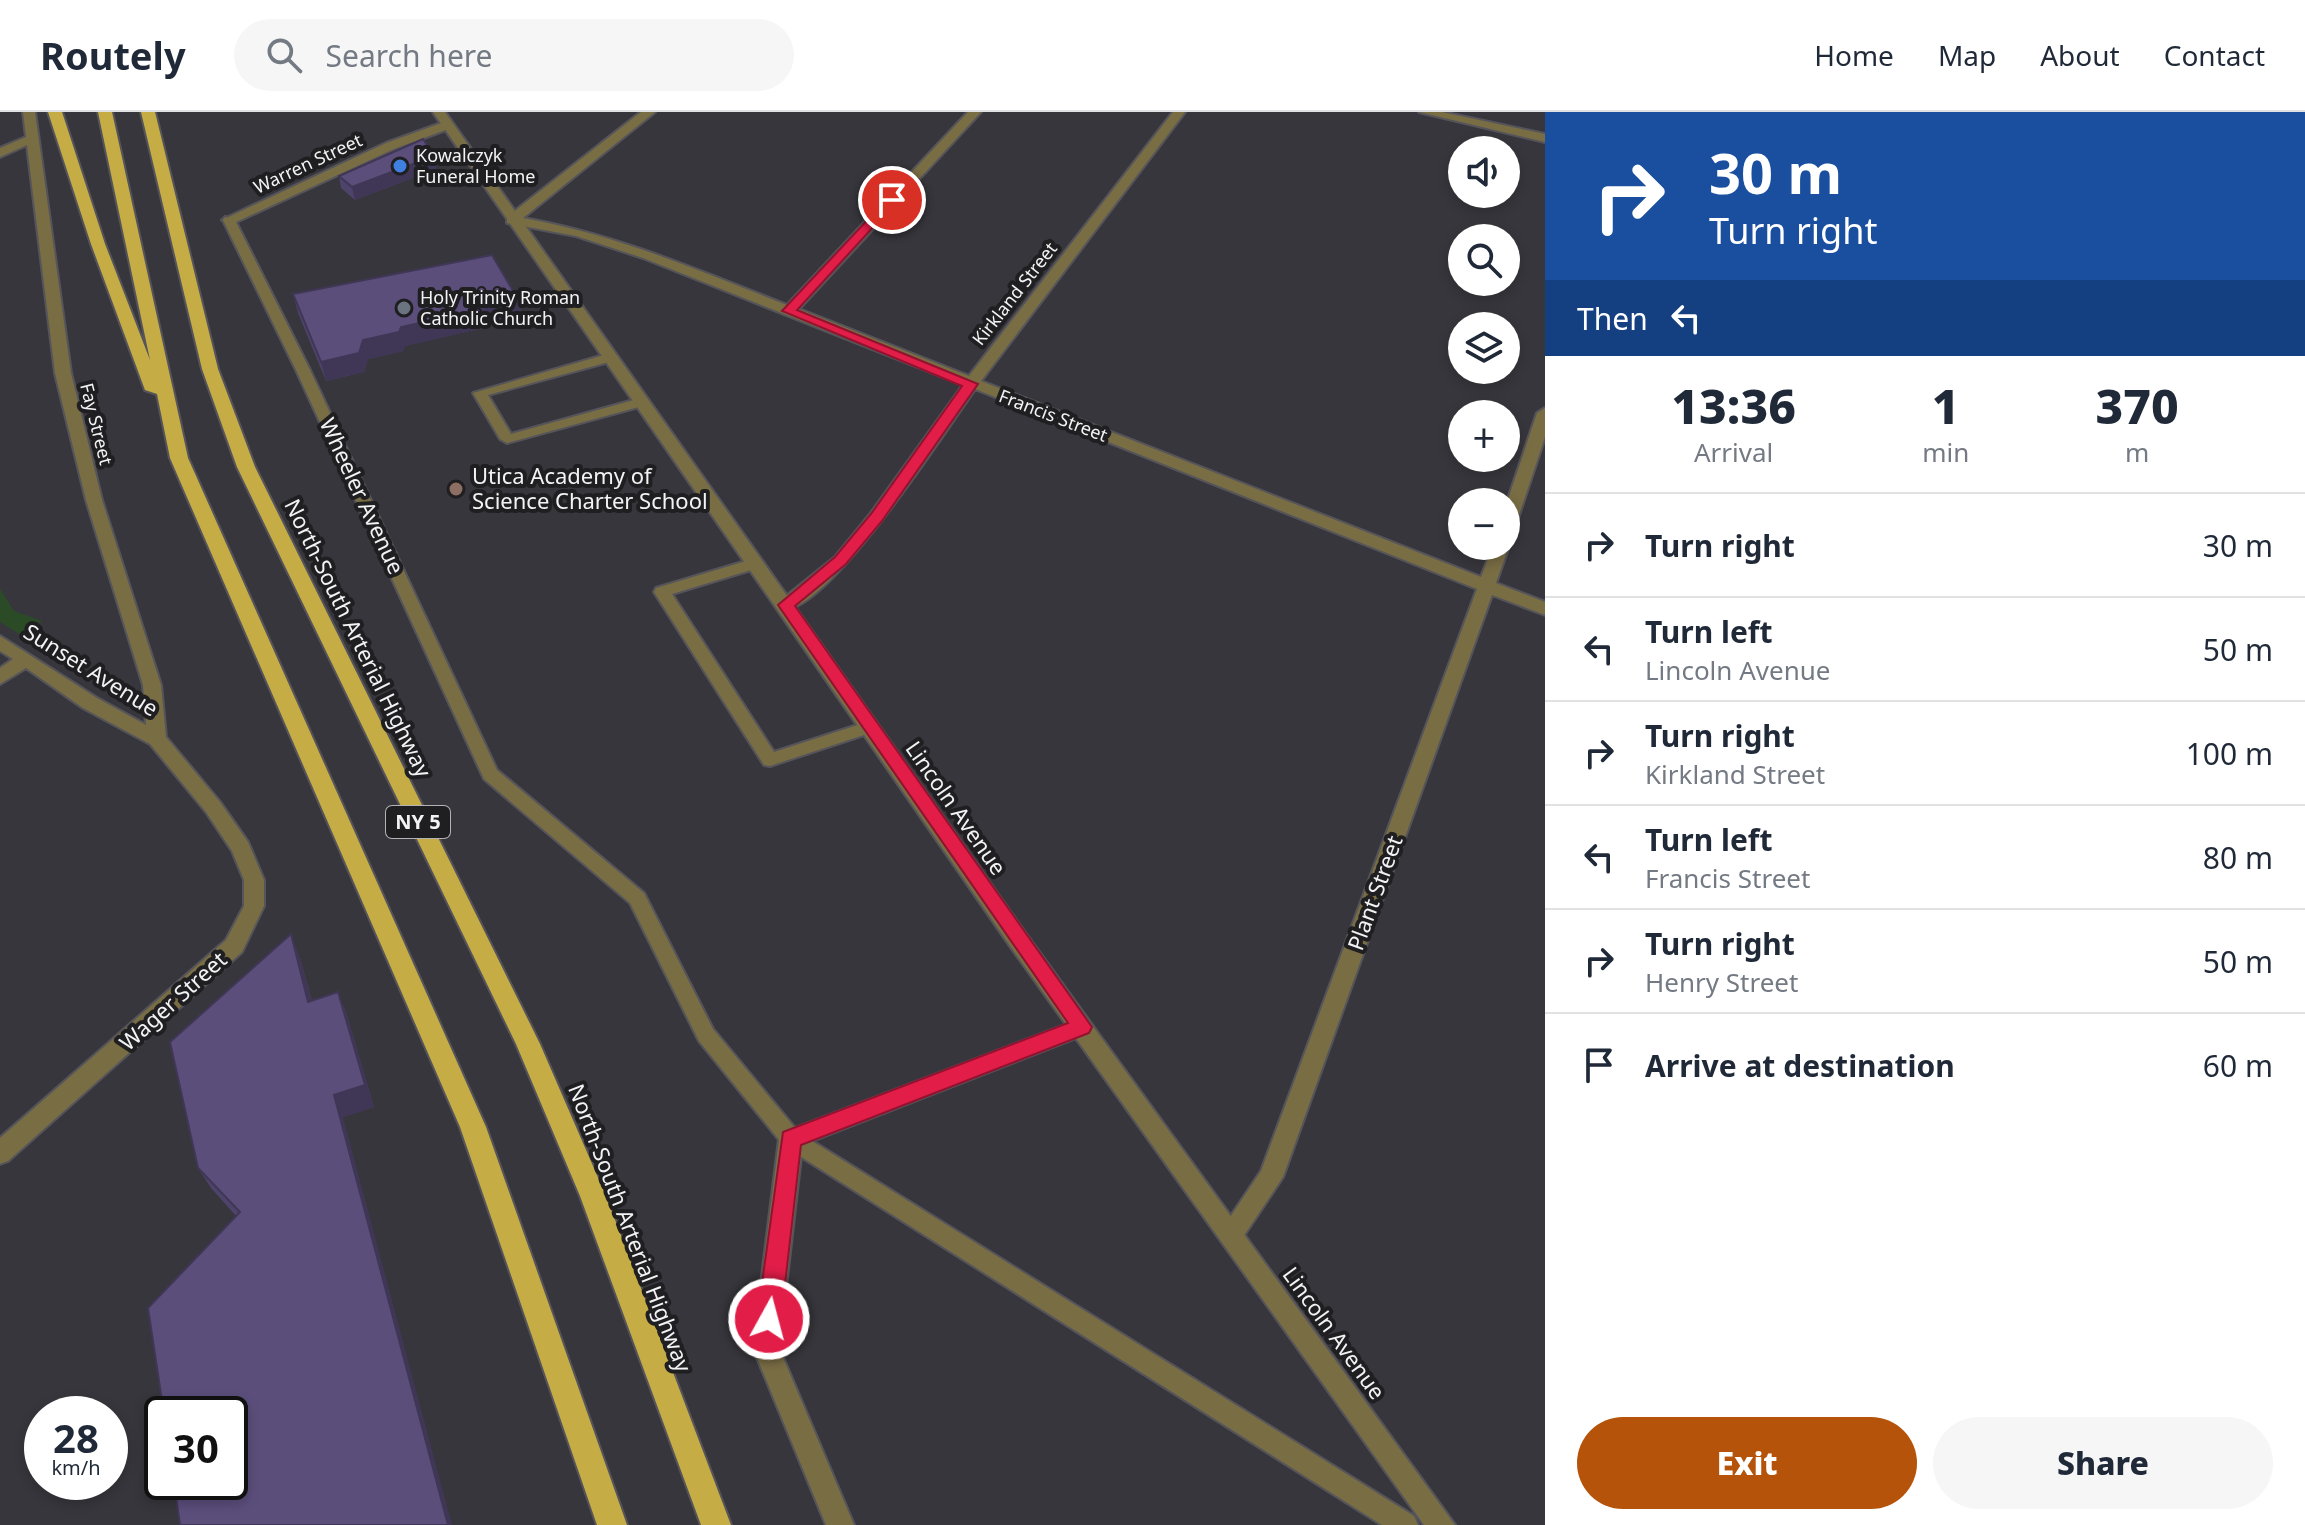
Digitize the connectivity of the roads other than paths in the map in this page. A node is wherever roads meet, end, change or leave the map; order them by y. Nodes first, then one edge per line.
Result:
1 (29, 112) edge
2 (55, 112) edge
3 (105, 112) edge
4 (148, 112) edge
5 (439, 112) edge
6 (649, 112) edge
7 (975, 112) edge
8 (1179, 112) edge
9 (1425, 112) edge
10 (447, 125) junction
11 (33, 138) junction
12 (1545, 138) edge
13 (0, 153) edge
14 (229, 220) joint
15 (512, 220) junction
16 (789, 311) junction
17 (611, 357) junction
18 (971, 384) junction
19 (641, 402) junction
20 (1545, 413) edge
21 (179, 458) junction
22 (1520, 488) edge
23 (1496, 560) edge
24 (756, 563) junction
25 (1487, 586) junction
26 (786, 605) junction
27 (1545, 609) edge
28 (0, 642) edge
29 (26, 659) junction
30 (0, 677) edge
31 (870, 727) junction
32 (157, 739) junction
33 (1082, 1027) junction
34 (791, 1139) junction
35 (0, 1153) edge
36 (1232, 1232) junction
37 (612, 1525) edge
38 (716, 1525) edge
39 (840, 1525) edge
40 (1405, 1525) edge
41 (1441, 1525) edge

1 - 11 street, Fay Street
2 - 21 highway
3 - 21 highway
4 - 38 highway, North-South Arterial Highway / NY 5
5 - 10 street, Lincoln Avenue
6 - 15 street
7 - 16 street
8 - 18 street, Kirkland Street
9 - 12 street
10 - 14 street, Warren Street
10 - 15 street, Lincoln Avenue
11 - 13 street
11 - 32 street, Fay Street
14 - 34 lane, Wheeler Avenue
15 - 16 street, Francis Street
15 - 17 street, Lincoln Avenue
16 - 18 street, Francis Street
17 - 19 street, Lincoln Avenue
17 - 19 lane
18 - 25 street, Francis Street
18 - 26 street, Kirkland Street
19 - 24 street, Lincoln Avenue
20 - 22 street
21 - 37 highway
23 - 25 street, Plant Street
24 - 26 street, Lincoln Avenue
24 - 31 lane
25 - 27 street, Francis Street
25 - 36 street, Plant Street
26 - 31 street, Lincoln Avenue
28 - 29 street, Sunset Avenue
29 - 30 street
29 - 32 street, Sunset Avenue
31 - 33 street, Lincoln Avenue
32 - 35 street, Wager Street
33 - 34 lane
33 - 36 street, Lincoln Avenue
34 - 39 street
34 - 40 lane
36 - 41 street, Lincoln Avenue

